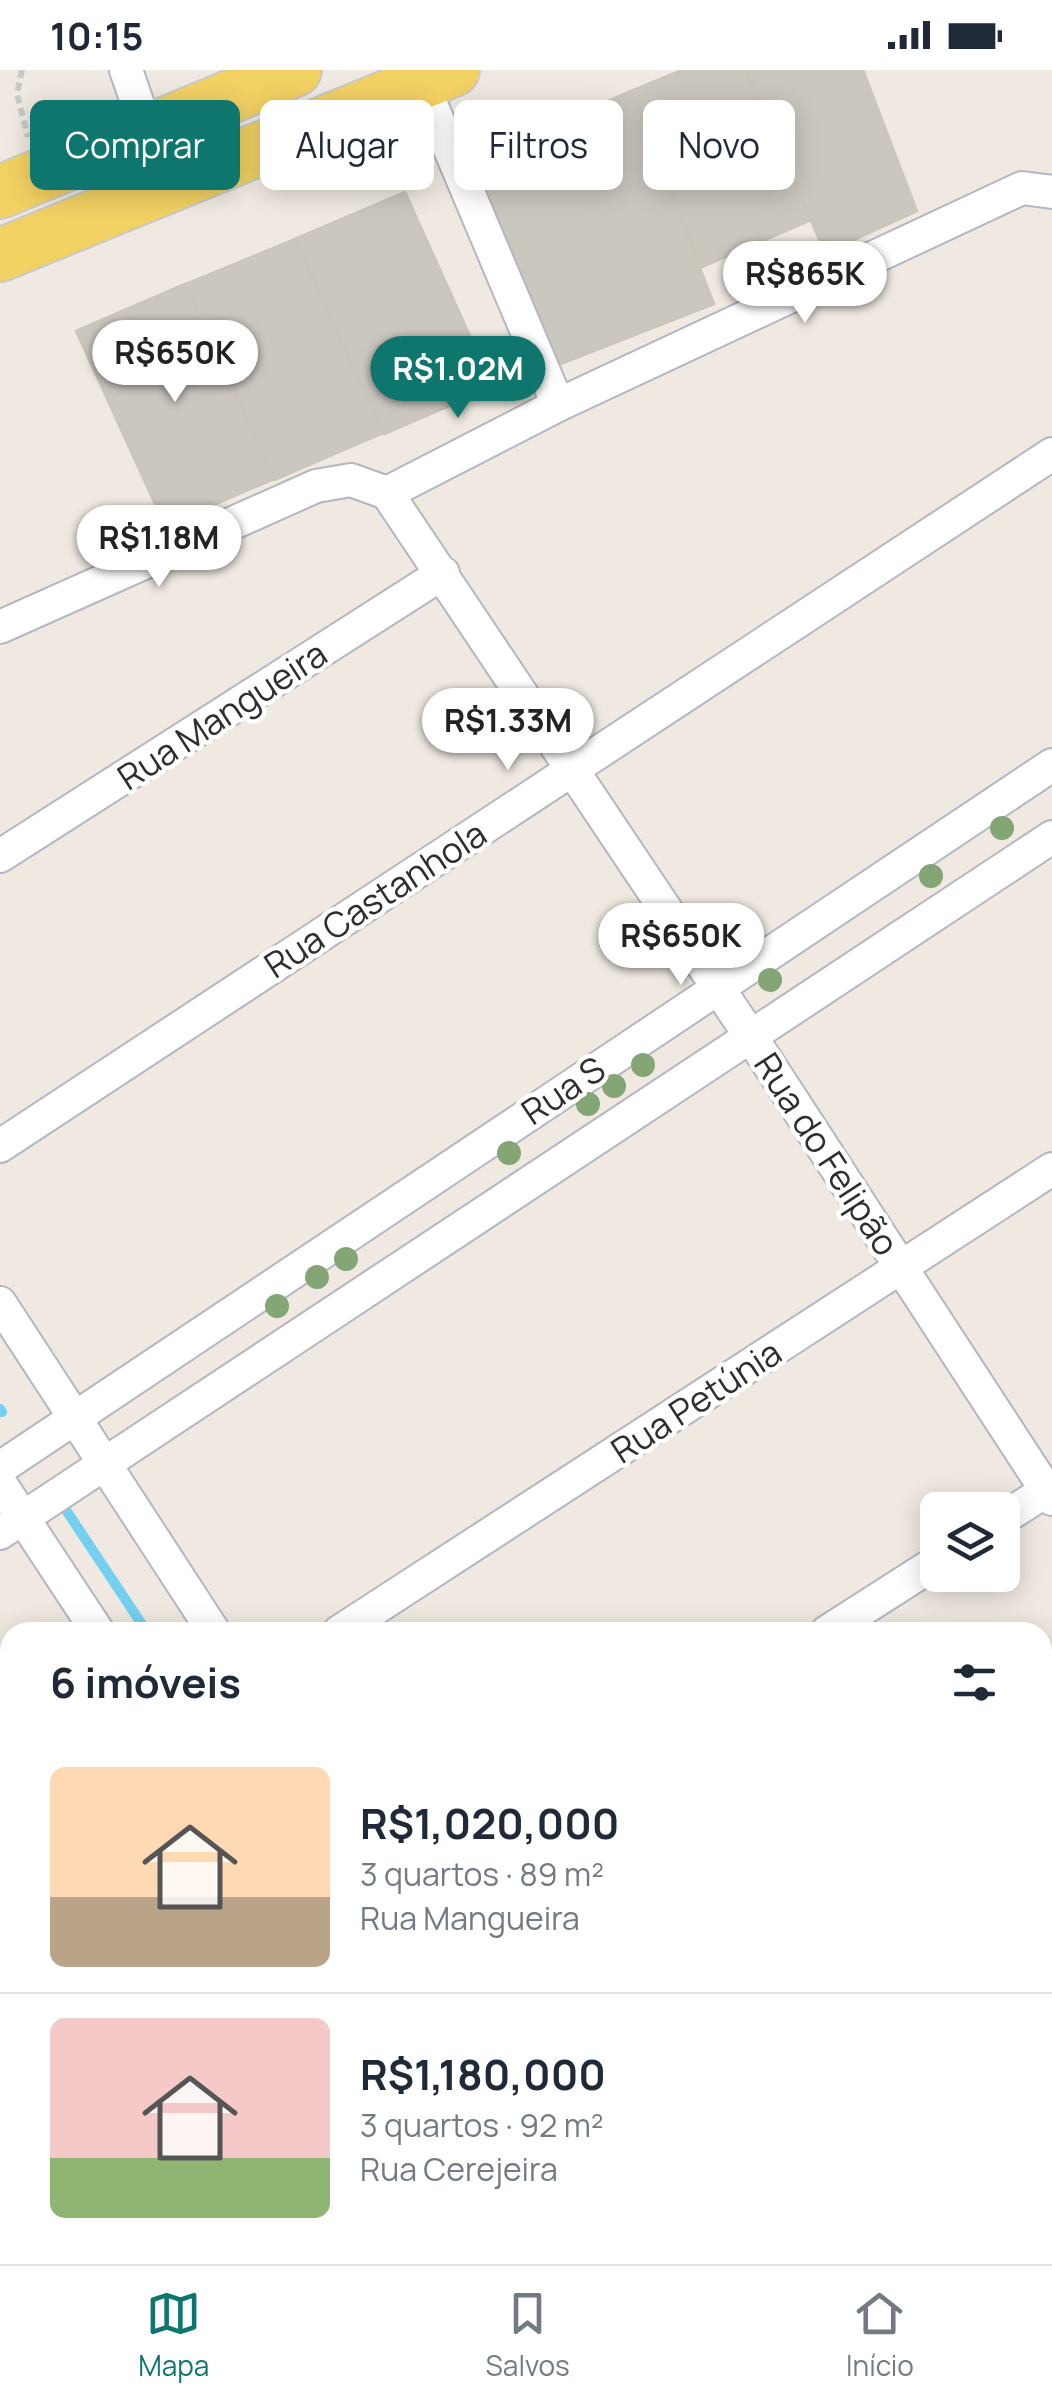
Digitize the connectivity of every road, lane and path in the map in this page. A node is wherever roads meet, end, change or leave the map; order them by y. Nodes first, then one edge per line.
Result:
1 (22, 70) edge
2 (126, 70) edge
3 (295, 70) edge
4 (437, 76) edge
5 (136, 100) edge
6 (222, 100) edge
7 (19, 183) edge
8 (1052, 192) edge
9 (0, 255) edge
10 (558, 406) junction
11 (1052, 454) edge
12 (386, 493) junction
13 (443, 573) junction
14 (0, 628) edge
15 (1052, 765) edge
16 (571, 769) junction
17 (1052, 837) edge
18 (0, 856) edge
19 (717, 986) junction
20 (751, 1037) junction
21 (0, 1146) edge
22 (1052, 1169) edge
23 (901, 1267) junction
24 (0, 1303) edge
25 (75, 1418) junction
26 (105, 1464) junction
27 (0, 1468) edge
28 (0, 1482) edge
29 (1050, 1492) edge
30 (1020, 1509) edge
31 (12, 1526) edge
32 (920, 1573) edge
33 (90, 1622) edge
34 (208, 1622) edge
35 (354, 1622) edge
36 (843, 1622) edge

1 - 7 path
2 - 5 street
3 - 6 main road
4 - 9 main road
4 - 10 street
8 - 10 street
10 - 12 street
11 - 16 street, Rua Castanhola
12 - 13 street, Rua do Felipão
12 - 14 street
13 - 16 street, Rua do Felipão
13 - 18 street, Rua Mangueira
15 - 19 street, Rua S
16 - 19 street, Rua do Felipão
16 - 21 street, Rua Castanhola
17 - 20 street, Rua S
19 - 20 street, Rua do Felipão
19 - 25 street, Rua S
20 - 23 street, Rua do Felipão
20 - 26 street, Rua S
22 - 23 street, Rua Petúnia
23 - 29 street, Rua do Felipão
23 - 35 street, Rua Petúnia
24 - 25 street
25 - 26 street
25 - 27 street, Rua S
26 - 31 street, Rua S
26 - 34 street
28 - 31 street
29 - 30 street
31 - 33 street
32 - 36 street

